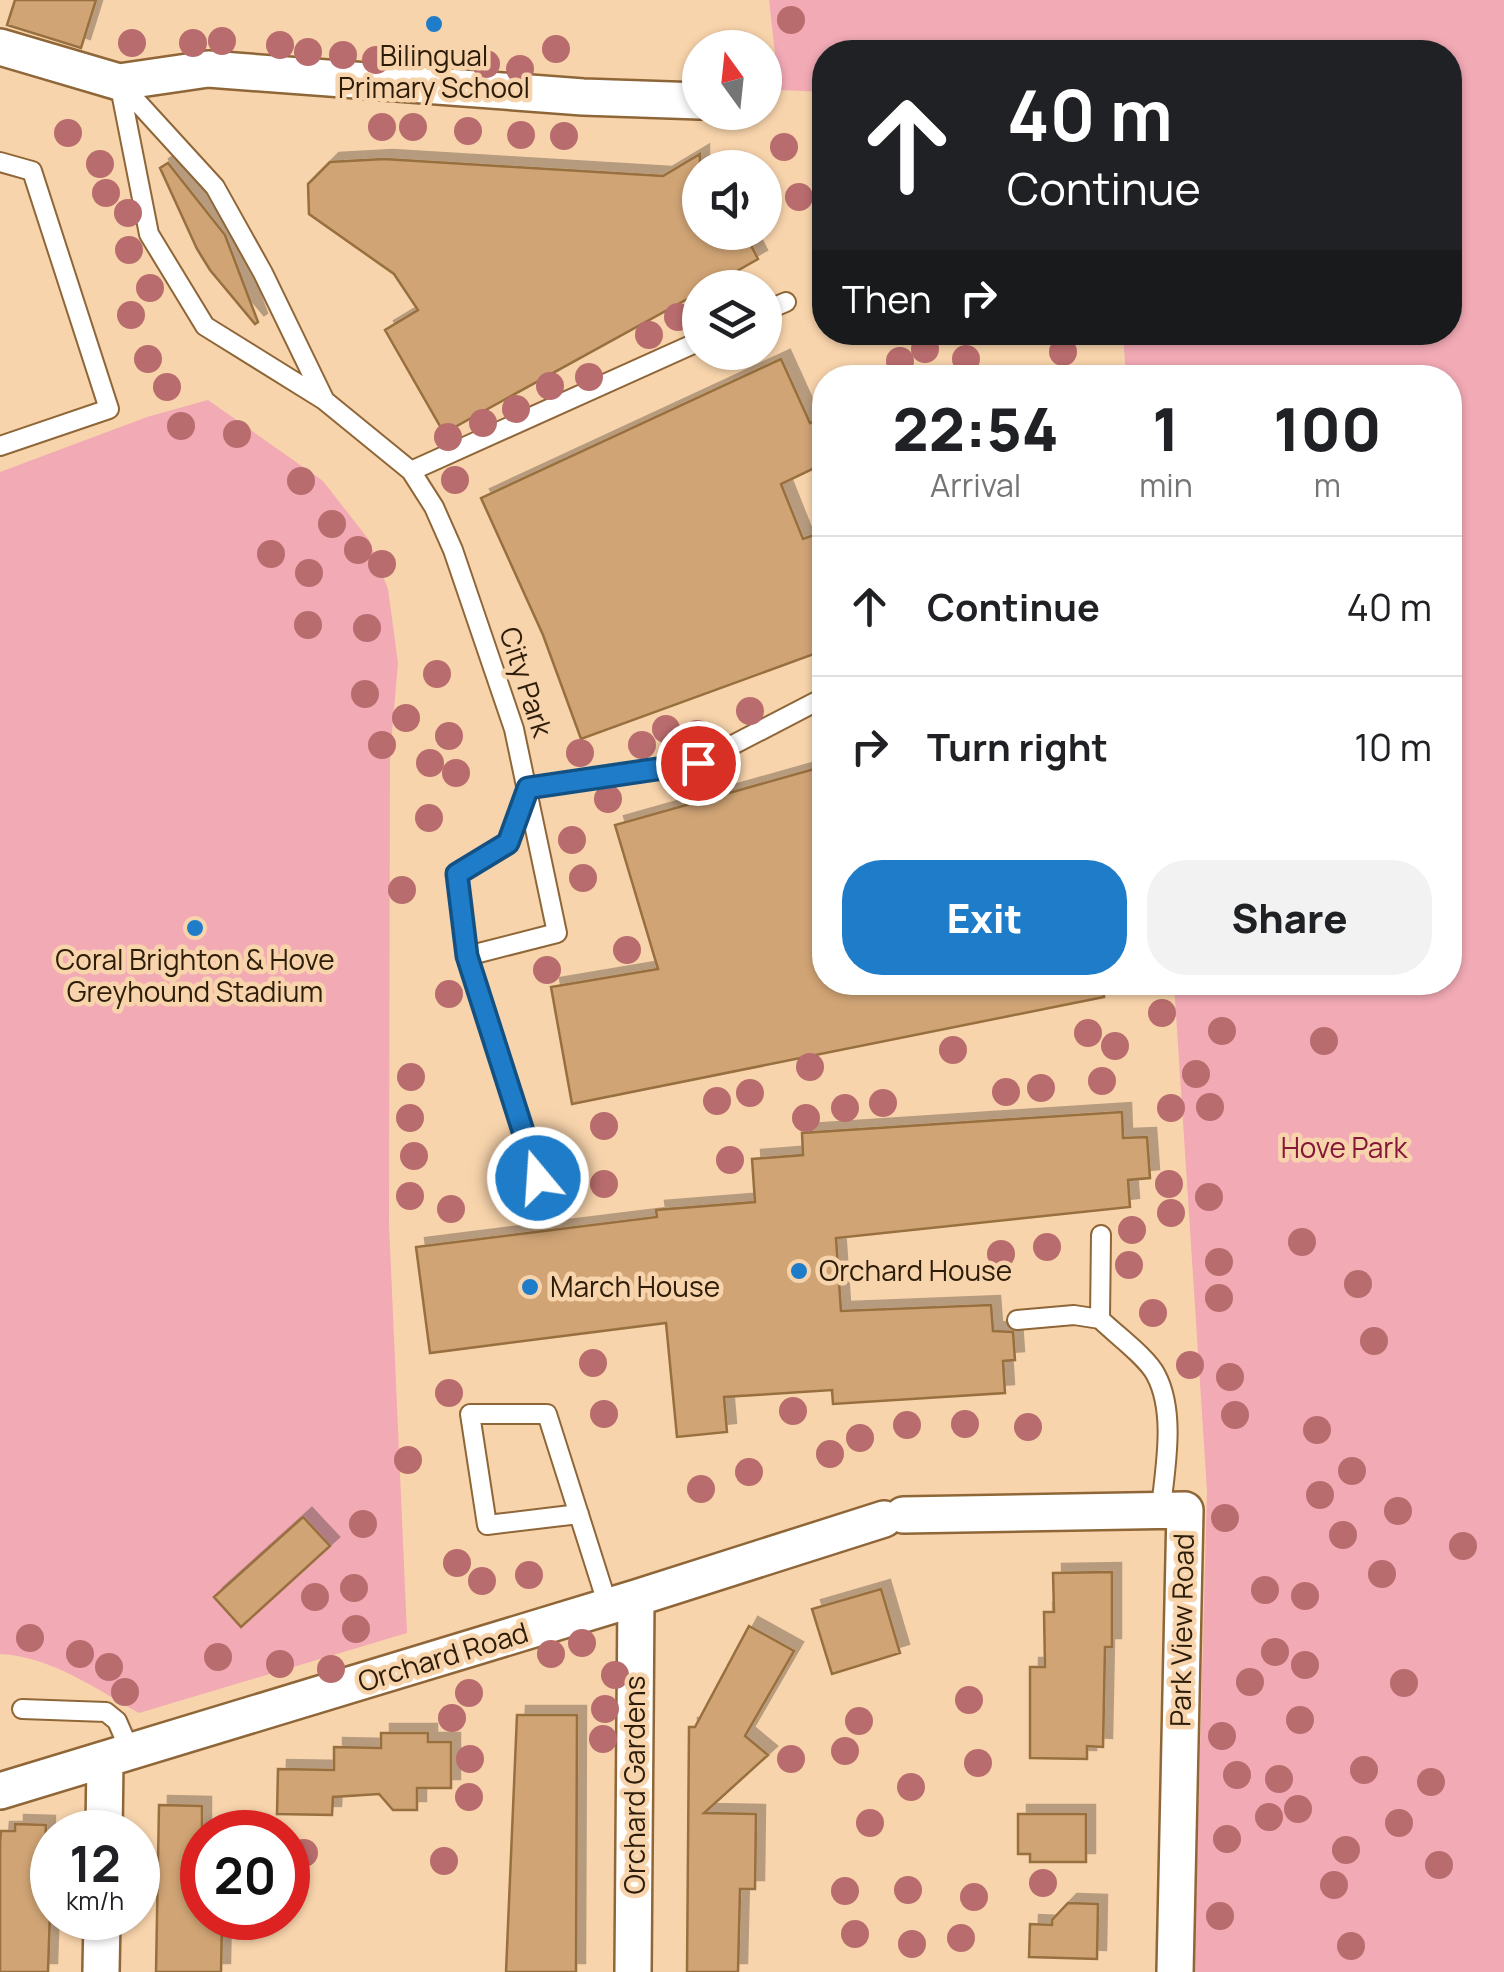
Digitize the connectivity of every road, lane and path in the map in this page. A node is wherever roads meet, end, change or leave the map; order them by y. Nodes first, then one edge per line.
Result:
1 (0, 47) edge
2 (119, 82) junction
3 (682, 100) edge
4 (0, 162) edge
5 (786, 302) dead end
6 (782, 304) edge
7 (682, 349) edge
8 (324, 400) junction
9 (0, 446) edge
10 (412, 471) junction
11 (812, 704) edge
12 (528, 788) junction
13 (467, 956) junction
14 (538, 1178) dead end
15 (1101, 1235) dead end
16 (1017, 1320) dead end
17 (1100, 1320) junction
18 (1161, 1508) junction
19 (578, 1514) junction
20 (894, 1517) joint
21 (622, 1602) junction
22 (22, 1708) dead end
23 (118, 1757) junction
24 (0, 1791) edge
25 (108, 1810) edge
26 (102, 1940) edge
27 (101, 1972) edge
28 (634, 1972) edge
29 (1175, 1972) edge

1 - 2 street
2 - 3 street
2 - 8 lane
2 - 8 lane, City Park
4 - 9 lane
5 - 6 lane
7 - 10 lane
8 - 10 lane, City Park
10 - 12 lane, City Park
11 - 12 lane
12 - 13 lane
12 - 13 lane, City Park
13 - 14 lane
15 - 17 lane
16 - 17 lane
17 - 18 lane
18 - 20 street, Park View Road
18 - 29 street, Park View Road
19 - 19 lane
19 - 21 lane
20 - 21 street, Orchard Road
21 - 23 street, Orchard Road
21 - 28 street, Orchard Gardens
22 - 23 lane
23 - 24 street, Orchard Road
23 - 25 street
26 - 27 street

